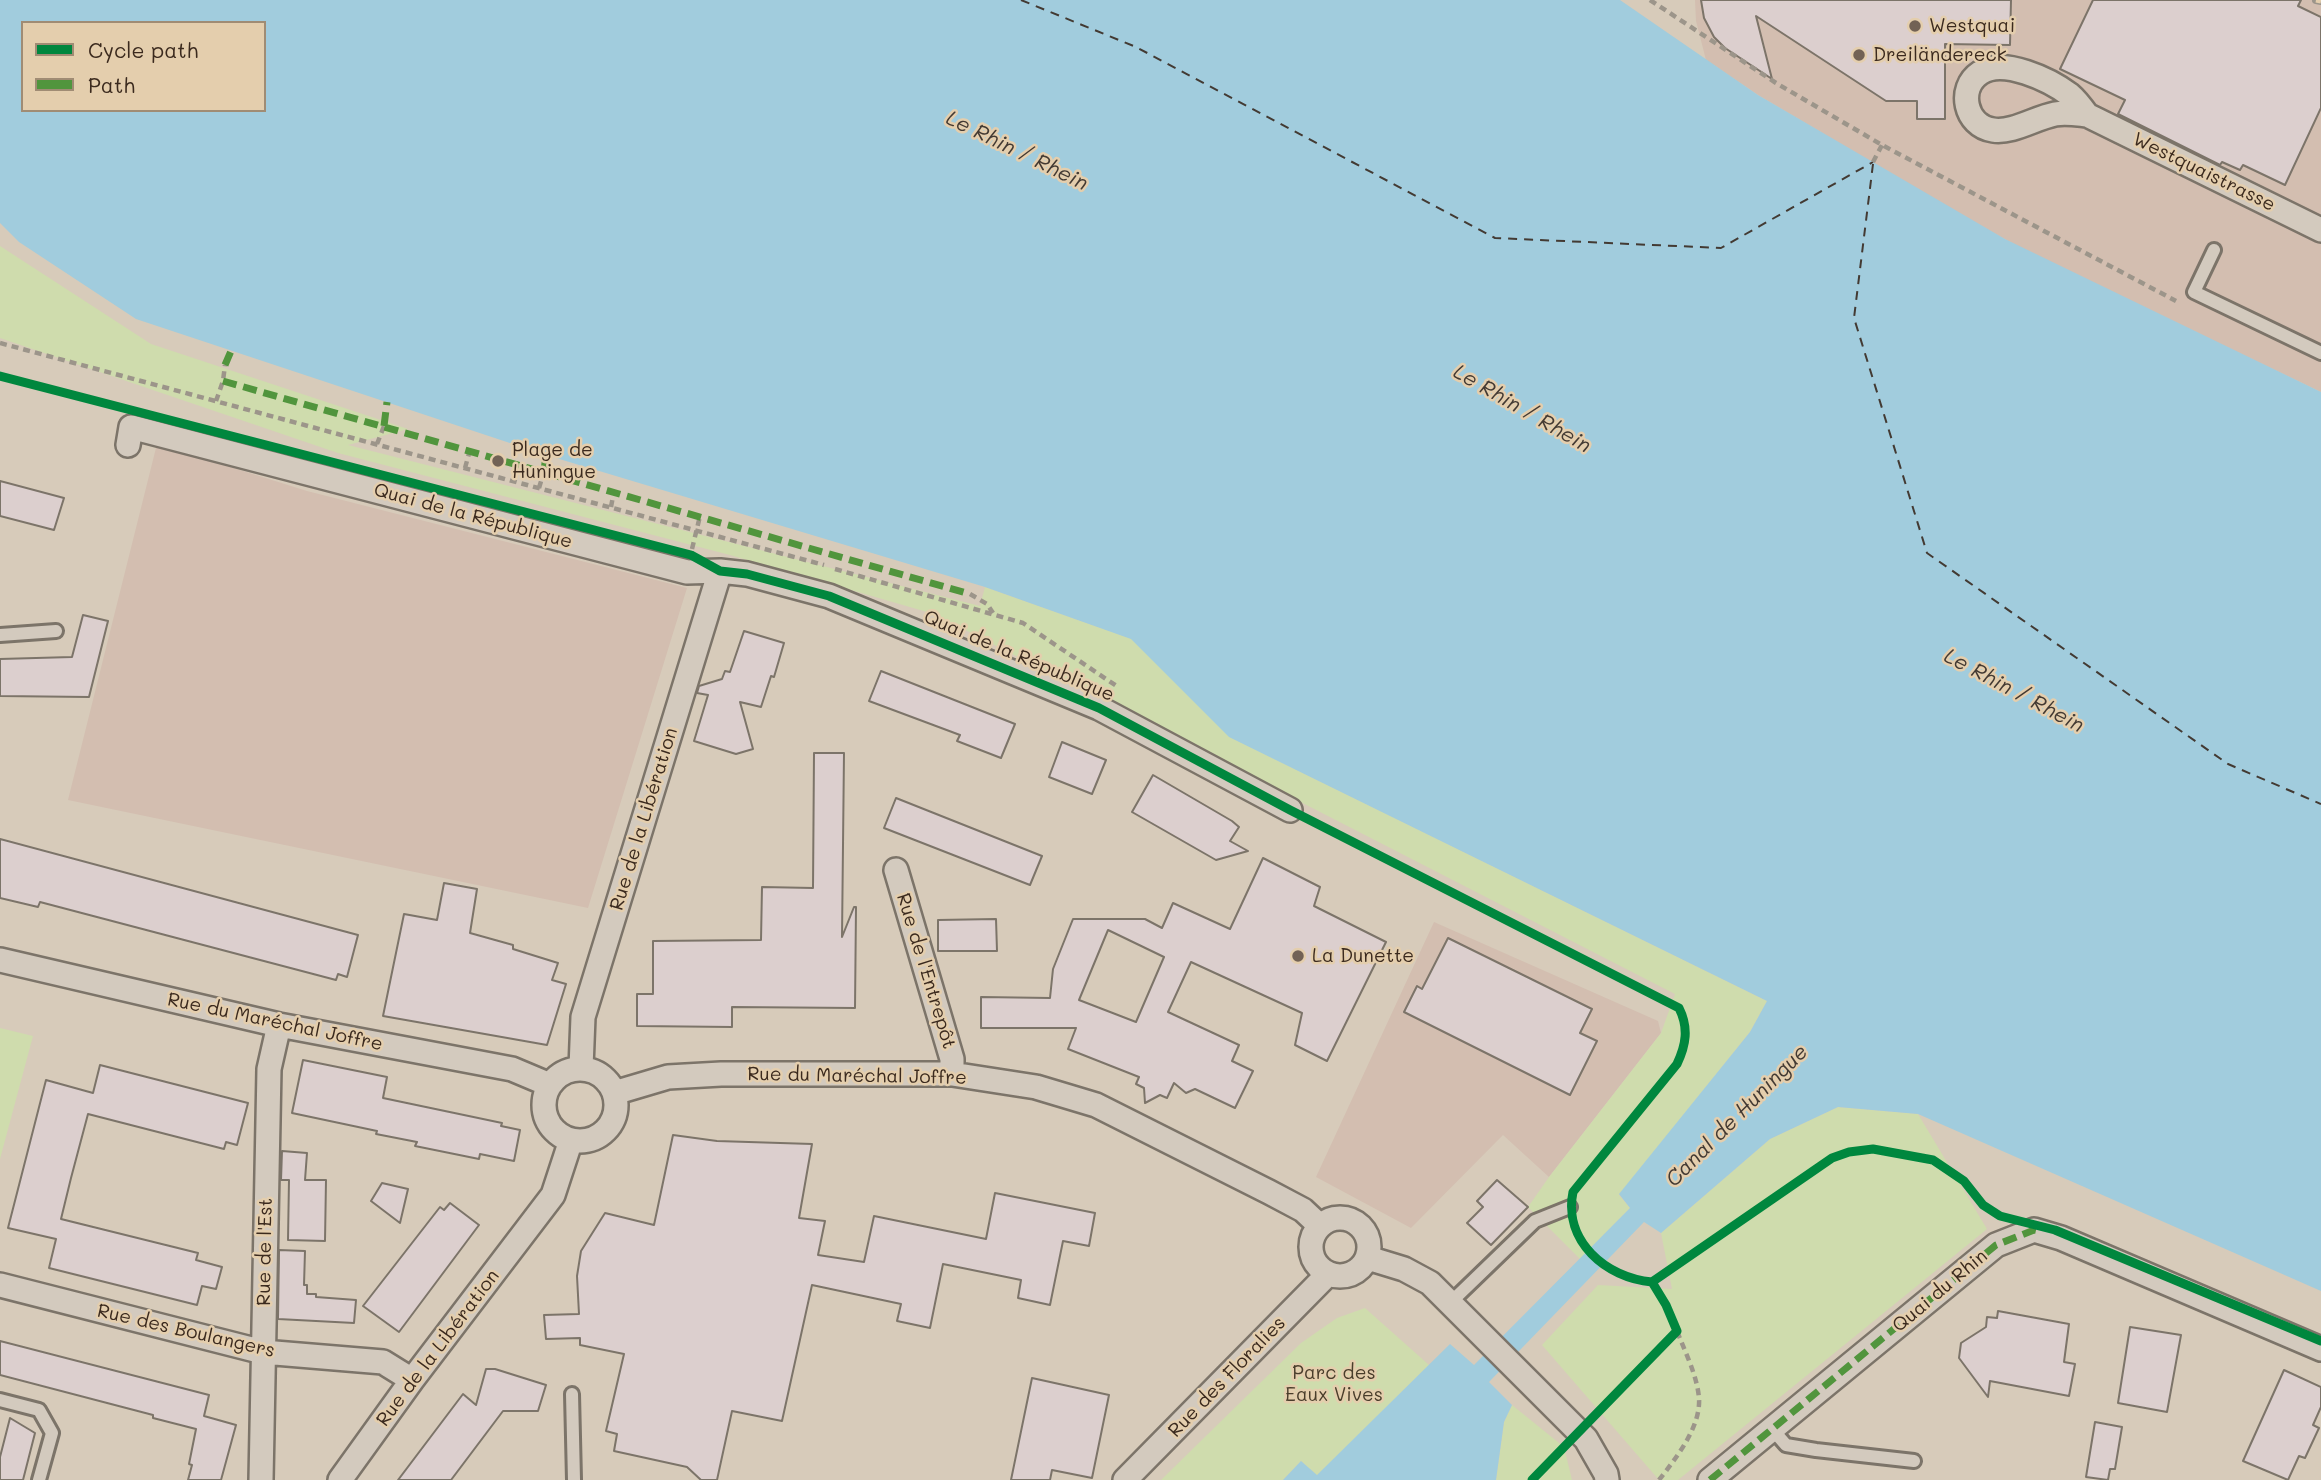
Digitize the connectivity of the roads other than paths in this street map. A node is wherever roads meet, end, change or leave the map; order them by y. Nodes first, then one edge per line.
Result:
1 (2087, 115) junction
2 (2321, 229) edge
3 (2214, 250) dead end
4 (2321, 353) edge
5 (128, 445) dead end
6 (720, 571) junction
7 (56, 631) dead end
8 (0, 635) edge
9 (1290, 810) dead end
10 (895, 870) dead end
11 (0, 960) edge
12 (279, 1025) junction
13 (581, 1068) junction
14 (952, 1074) junction
15 (550, 1085) junction
16 (614, 1093) junction
17 (571, 1140) junction
18 (1570, 1207) dead end
19 (1320, 1226) junction
20 (1368, 1258) junction
21 (1328, 1274) junction
22 (0, 1285) edge
23 (1450, 1303) junction
24 (2321, 1349) edge
25 (262, 1352) junction
26 (412, 1380) junction
27 (572, 1394) dead end
28 (0, 1400) edge
29 (1773, 1430) junction
30 (1914, 1461) dead end
31 (39, 1480) edge
32 (261, 1480) edge
33 (340, 1480) edge
34 (574, 1480) edge
35 (1125, 1480) edge
36 (1607, 1480) edge
37 (1710, 1480) edge

1 - 1 street, Westquaistrasse
1 - 2 street, Westquaistrasse
3 - 4 lane
5 - 6 street, Quai de la République
6 - 9 street, Quai de la République
6 - 13 street, Rue de la Libération
7 - 8 lane
10 - 14 street, Rue de l'Entrepôt
11 - 12 street, Rue du Maréchal Joffre
12 - 15 street, Rue du Maréchal Joffre
12 - 25 street, Rue de l'Est
13 - 15 street
13 - 16 street
14 - 16 street, Rue du Maréchal Joffre
14 - 19 street, Rue du Maréchal Joffre
15 - 17 street
16 - 17 street
17 - 26 street, Rue de la Libération
18 - 23 lane
19 - 20 street
19 - 21 street
20 - 21 street
20 - 23 street
21 - 35 street, Rue des Floralies
22 - 25 street, Rue des Boulangers
23 - 36 street
24 - 29 street, Quai du Rhin
25 - 26 street, Rue des Boulangers
25 - 32 street, Rue de l'Est
26 - 33 street, Rue de la Libération
27 - 34 lane
28 - 31 lane
29 - 30 lane
29 - 37 street, Quai du Rhin

